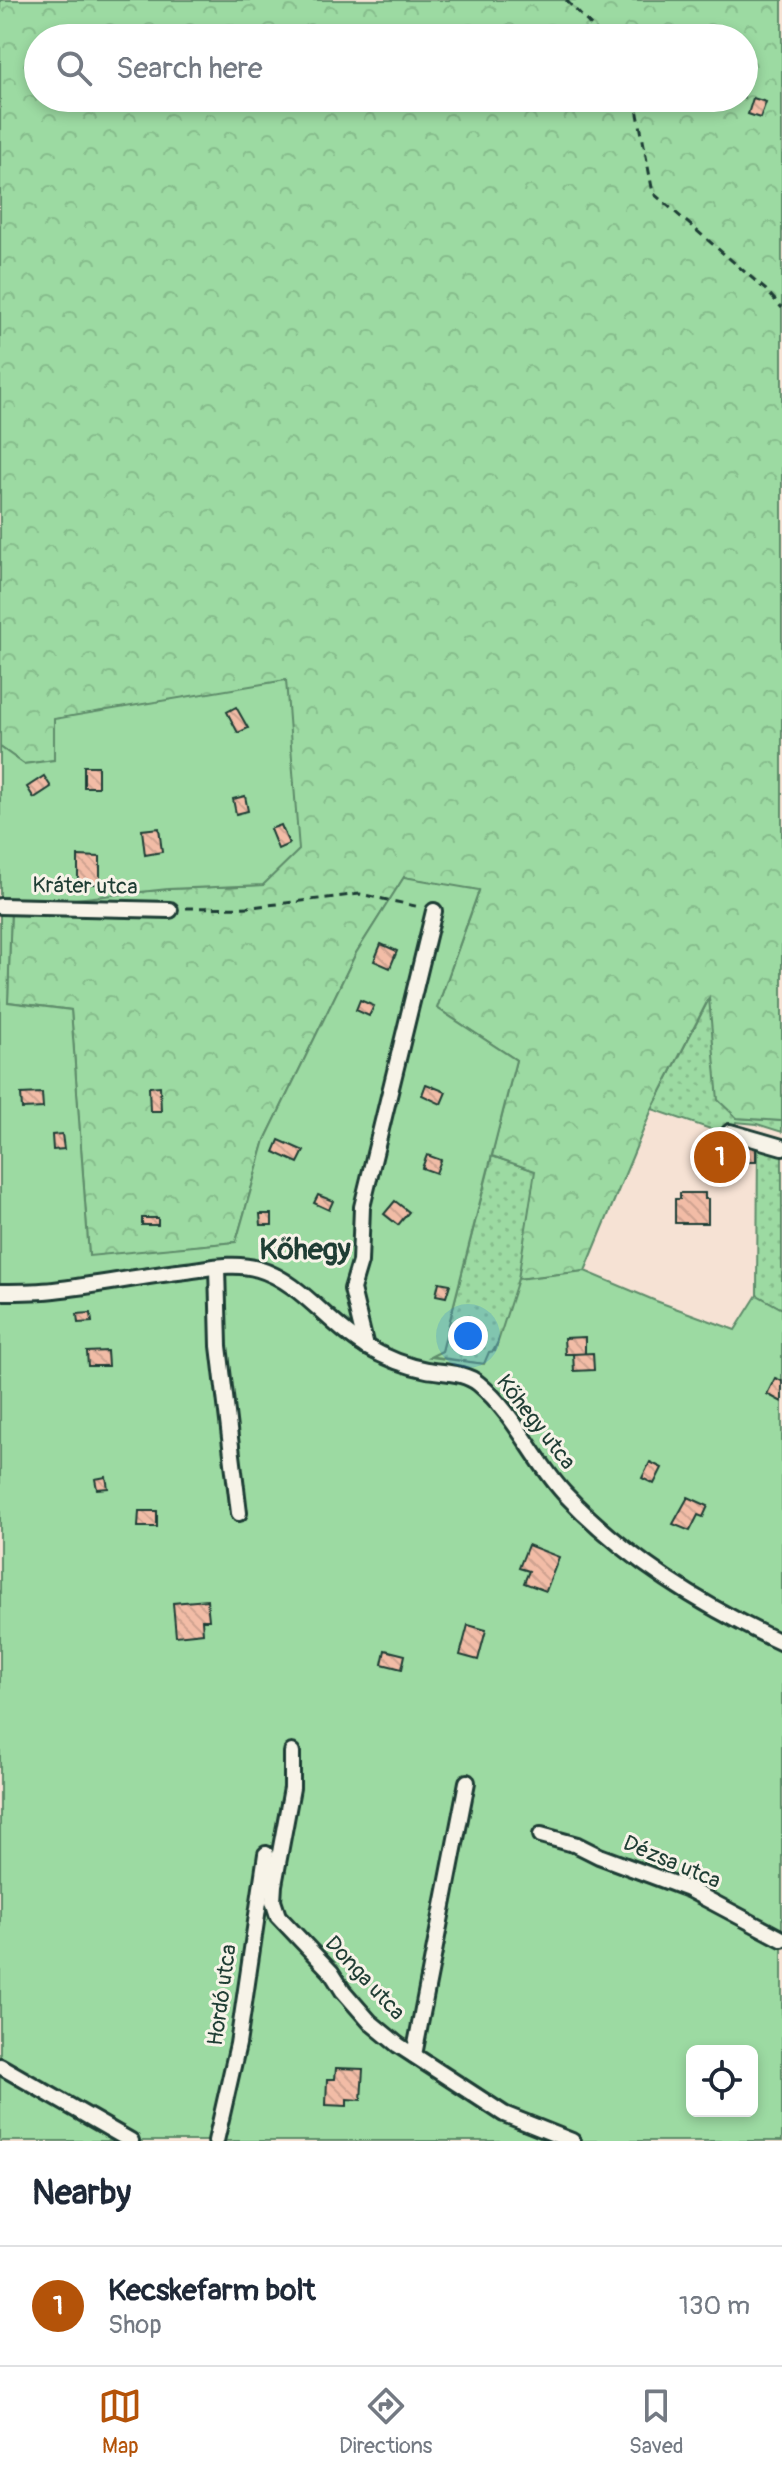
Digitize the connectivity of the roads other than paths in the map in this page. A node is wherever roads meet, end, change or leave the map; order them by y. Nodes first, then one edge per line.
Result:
1 (0, 906) edge
2 (170, 910) road end
3 (434, 911) road end
4 (730, 1132) dead end
5 (782, 1147) edge
6 (217, 1267) junction
7 (0, 1292) edge
8 (366, 1347) junction
9 (239, 1513) dead end
10 (782, 1643) edge
11 (292, 1752) dead end
12 (467, 1782) dead end
13 (541, 1835) dead end
14 (266, 1854) dead end
15 (268, 1884) junction
16 (782, 1939) edge
17 (414, 2055) junction
18 (0, 2066) edge
19 (131, 2141) edge
20 (216, 2141) edge
21 (572, 2141) edge

1 - 2 street, Kráter utca
3 - 8 street
4 - 5 street
6 - 7 street, Kőhegy utca
6 - 8 street, Kőhegy utca
6 - 9 street
8 - 10 street, Kőhegy utca
11 - 15 street, Donga utca
12 - 17 street
13 - 16 street, Dézsa utca
14 - 15 street, Hordó utca
15 - 17 street, Donga utca
15 - 20 street, Hordó utca
17 - 21 street, Donga utca
18 - 19 street

